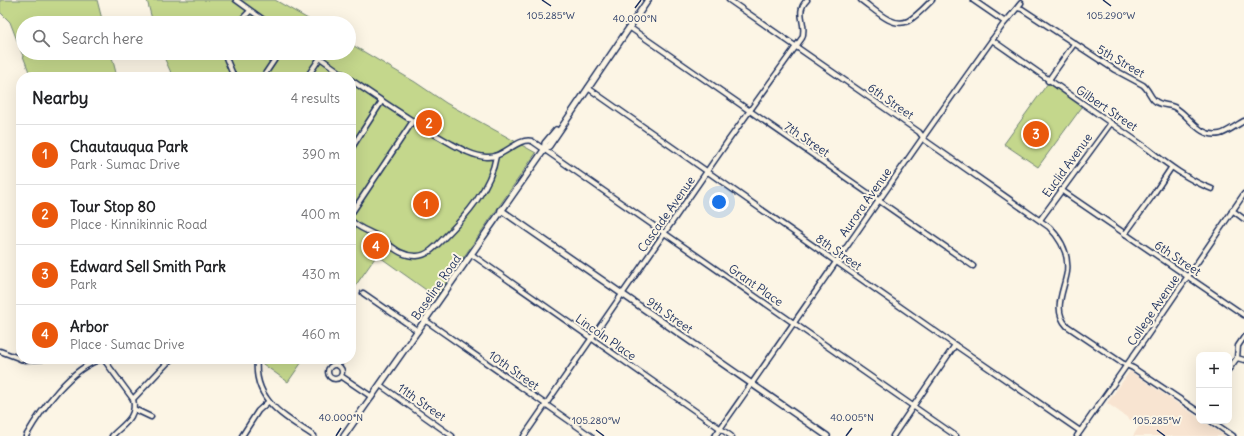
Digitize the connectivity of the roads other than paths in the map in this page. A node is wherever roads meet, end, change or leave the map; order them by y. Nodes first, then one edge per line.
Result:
1 (236, 0) edge
2 (648, 0) edge
3 (729, 0) edge
4 (806, 0) edge
5 (861, 0) edge
6 (932, 0) edge
7 (972, 0) edge
8 (1021, 3) dead end
9 (1018, 8) junction
10 (250, 11) junction
11 (245, 16) edge
12 (258, 16) edge
13 (1005, 22) junction
14 (629, 27) junction
15 (992, 40) junction
16 (1074, 44) junction
17 (796, 47) junction
18 (227, 60) edge
19 (274, 60) edge
20 (319, 60) edge
21 (323, 60) edge
22 (233, 72) edge
23 (266, 72) edge
24 (310, 72) edge
25 (340, 72) edge
26 (1048, 81) junction
27 (356, 84) edge
28 (588, 88) junction
29 (382, 101) junction
30 (750, 111) junction
31 (413, 121) junction
32 (1244, 121) edge
33 (1111, 123) junction
34 (923, 137) junction
35 (356, 141) edge
36 (544, 150) junction
37 (496, 156) junction
38 (1171, 168) junction
39 (708, 172) junction
40 (1061, 190) junction
41 (1212, 190) dead end
42 (1244, 194) edge
43 (879, 200) junction
44 (356, 206) edge
45 (501, 210) junction
46 (1232, 210) junction
47 (1244, 218) edge
48 (1040, 220) junction
49 (356, 225) edge
50 (665, 234) junction
51 (1125, 234) junction
52 (471, 254) junction
53 (836, 262) junction
54 (973, 266) dead end
55 (1188, 276) junction
56 (363, 293) dead end
57 (623, 294) junction
58 (1244, 315) edge
59 (426, 320) junction
60 (793, 324) junction
61 (418, 331) junction
62 (1244, 337) edge
63 (592, 339) junction
64 (955, 345) junction
65 (1, 353) edge
66 (16, 358) edge
67 (1237, 358) junction
68 (1244, 360) edge
69 (92, 364) edge
70 (107, 364) edge
71 (166, 364) edge
72 (256, 364) edge
73 (1127, 365) junction
74 (1232, 365) edge
75 (341, 376) dead end
76 (752, 384) junction
77 (380, 385) junction
78 (372, 397) junction
79 (133, 400) junction
80 (268, 402) junction
81 (546, 406) junction
82 (913, 407) junction
83 (134, 409) junction
84 (1196, 410) edge
85 (151, 417) dead end
86 (1215, 424) edge
87 (720, 429) junction
88 (1080, 431) junction
89 (26, 436) edge
90 (112, 436) edge
91 (242, 436) edge
92 (314, 436) edge
93 (344, 436) edge
94 (452, 436) edge
95 (524, 436) edge
96 (591, 436) edge
97 (715, 436) edge
98 (731, 436) edge
99 (827, 436) edge
100 (893, 436) edge
101 (956, 436) edge
102 (1077, 436) edge
103 (1232, 436) edge

1 - 10 street
2 - 14 street, Baseline Road
3 - 17 street, 6th Street
4 - 17 street, Cascade Avenue
5 - 6 street
7 - 13 street
8 - 9 street, Aurora Avenue
9 - 13 street, Aurora Avenue
9 - 16 street, 5th Street
10 - 11 street
10 - 12 street
13 - 15 street, Aurora Avenue
14 - 28 street, Baseline Road
14 - 30 street, 7th Street
15 - 26 street, Gilbert Street
15 - 34 street, Aurora Avenue
16 - 26 street
16 - 32 street, 5th Street
17 - 30 street, Cascade Avenue
17 - 34 street, 6th Street
18 - 22 street
19 - 23 street
20 - 24 street
21 - 25 street
26 - 33 street, Gilbert Street
27 - 29 street
28 - 36 street, Baseline Road
28 - 39 street, 8th Street
29 - 31 street
29 - 35 street
30 - 39 street, Cascade Avenue
30 - 43 street, 7th Street
31 - 37 street
31 - 44 street
33 - 38 street, Gilbert Street
33 - 40 street, Euclid Avenue
34 - 43 street, Aurora Avenue
34 - 48 street, 6th Street
36 - 37 street, Grant Place
36 - 45 street, Baseline Road
36 - 50 street, Grant Place
37 - 49 street
38 - 41 street, Gilbert Street
38 - 51 street
39 - 50 street, Cascade Avenue
39 - 53 street, 8th Street
40 - 48 street, Euclid Avenue
40 - 51 street, 6th Street
42 - 46 street, College Avenue
43 - 53 street, Aurora Avenue
43 - 54 street, 7th Street
45 - 52 street, Baseline Road
45 - 57 street, 9th Street
46 - 47 street
46 - 55 street, College Avenue
48 - 73 street, 6th Street
50 - 57 street, Cascade Avenue
50 - 60 street, Grant Place
51 - 55 street, 6th Street
52 - 59 street, Baseline Road
52 - 63 street, Lincoln Place
53 - 60 street, Aurora Avenue
53 - 64 street, 8th Street
55 - 58 street, 6th Street
55 - 73 street, College Avenue
56 - 61 street
57 - 63 street, Cascade Avenue
57 - 76 street, 9th Street
59 - 61 street, Baseline Road
59 - 81 street, 10th Street
60 - 76 street, Aurora Avenue
60 - 82 street, Grant Place
61 - 77 street, Baseline Road
62 - 67 street
63 - 81 street, Cascade Avenue
63 - 87 street, Lincoln Place
64 - 82 street
64 - 88 street, 8th Street
65 - 66 street
67 - 68 street
67 - 74 street
69 - 89 street
70 - 79 street
71 - 79 street
72 - 80 street
73 - 84 street
73 - 88 street, College Avenue
75 - 78 street
76 - 87 street, Aurora Avenue
76 - 99 street, 9th Street
77 - 78 street, Baseline Road
77 - 94 street, 11th Street
78 - 93 street, Baseline Road
79 - 83 street
80 - 91 street
80 - 92 street
81 - 95 street, Cascade Avenue
81 - 96 street, 10th Street
82 - 100 street
82 - 101 street, Grant Place
83 - 85 street
83 - 90 street
86 - 103 street
87 - 97 street, Aurora Avenue
87 - 98 street, Lincoln Place
88 - 102 street, College Avenue

